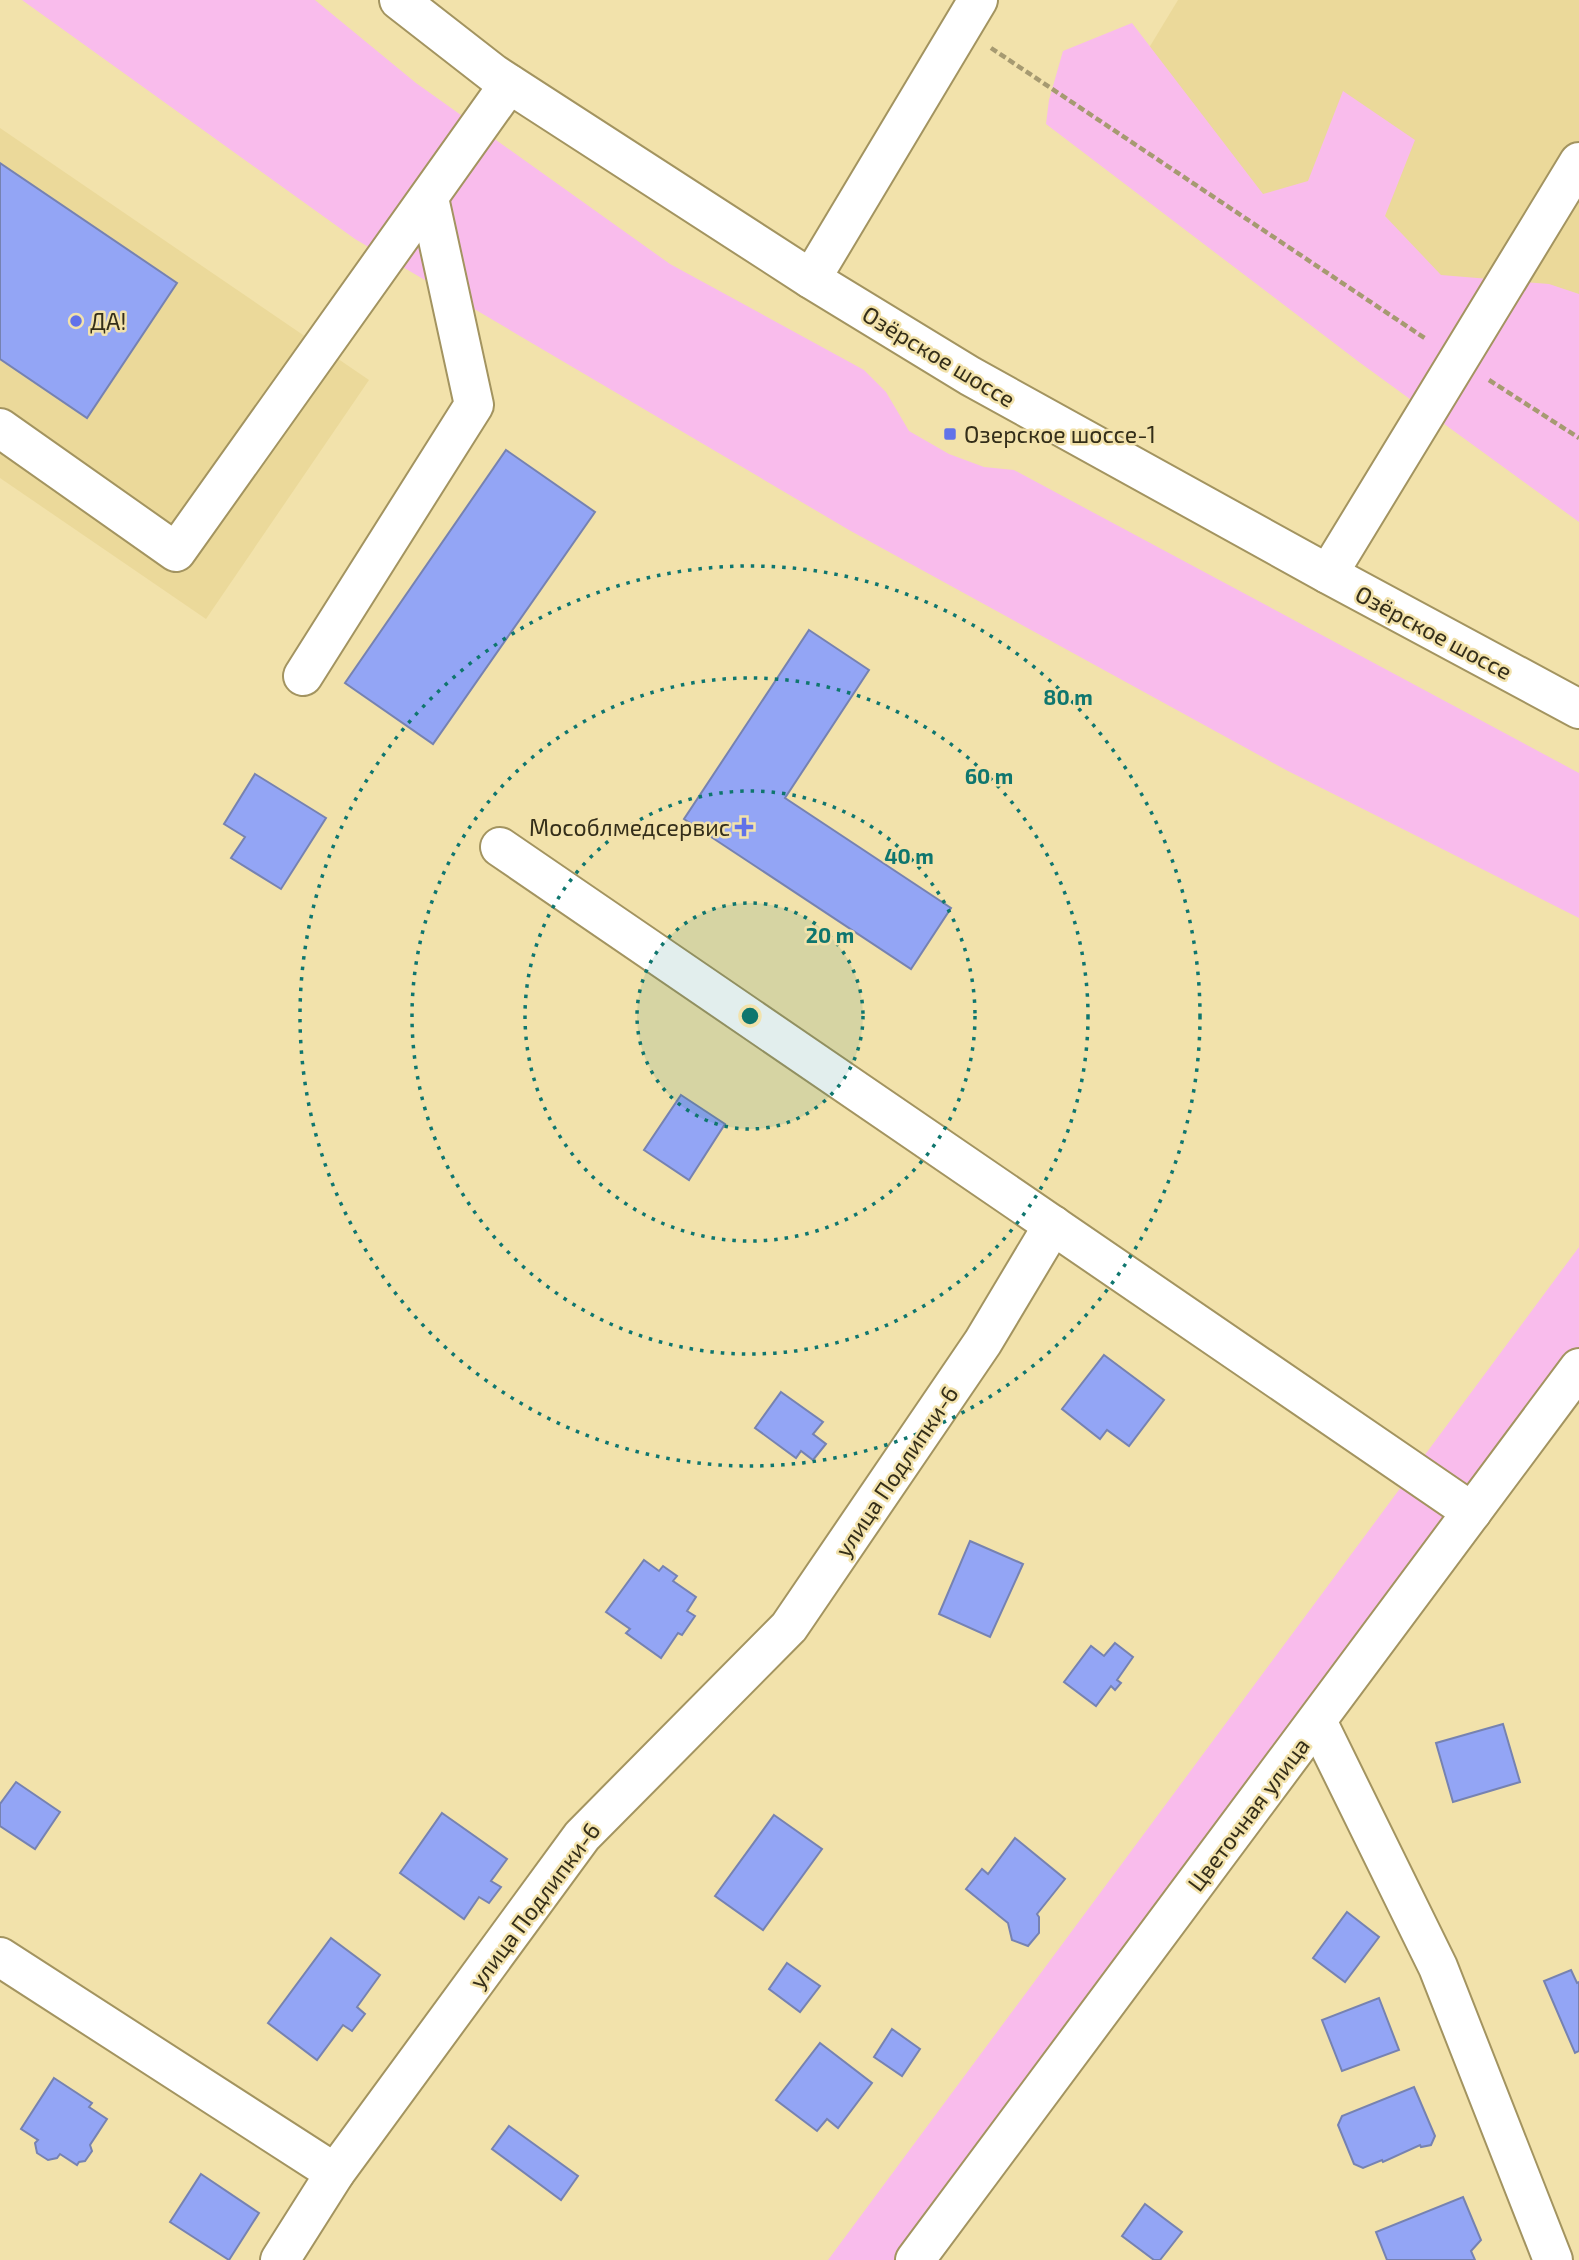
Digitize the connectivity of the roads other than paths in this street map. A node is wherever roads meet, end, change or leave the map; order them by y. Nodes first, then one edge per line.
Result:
1 (399, 0) edge
2 (969, 14) edge
3 (509, 84) junction
4 (1579, 162) edge
5 (429, 198) junction
6 (811, 279) junction
7 (0, 428) edge
8 (1328, 575) junction
9 (303, 676) dead end
10 (1579, 709) edge
11 (500, 847) dead end
12 (1053, 1225) junction
13 (1579, 1368) edge
14 (1472, 1512) junction
15 (1317, 1721) junction
16 (0, 1957) edge
17 (335, 2173) junction
18 (280, 2260) edge
19 (915, 2260) edge
20 (1553, 2260) edge

1 - 3 street, Озёрское шоссе
2 - 6 street
3 - 5 street
3 - 6 street, Озёрское шоссе
4 - 8 street
5 - 7 street
5 - 9 street
6 - 8 street, Озёрское шоссе
8 - 10 street, Озёрское шоссе
11 - 12 street
12 - 14 street
12 - 17 street, улица Подлипки-6
13 - 14 street, Цветочная улица
14 - 15 street, Цветочная улица
15 - 19 street, Цветочная улица
15 - 20 street
16 - 17 street
17 - 18 street, улица Подлипки-6

